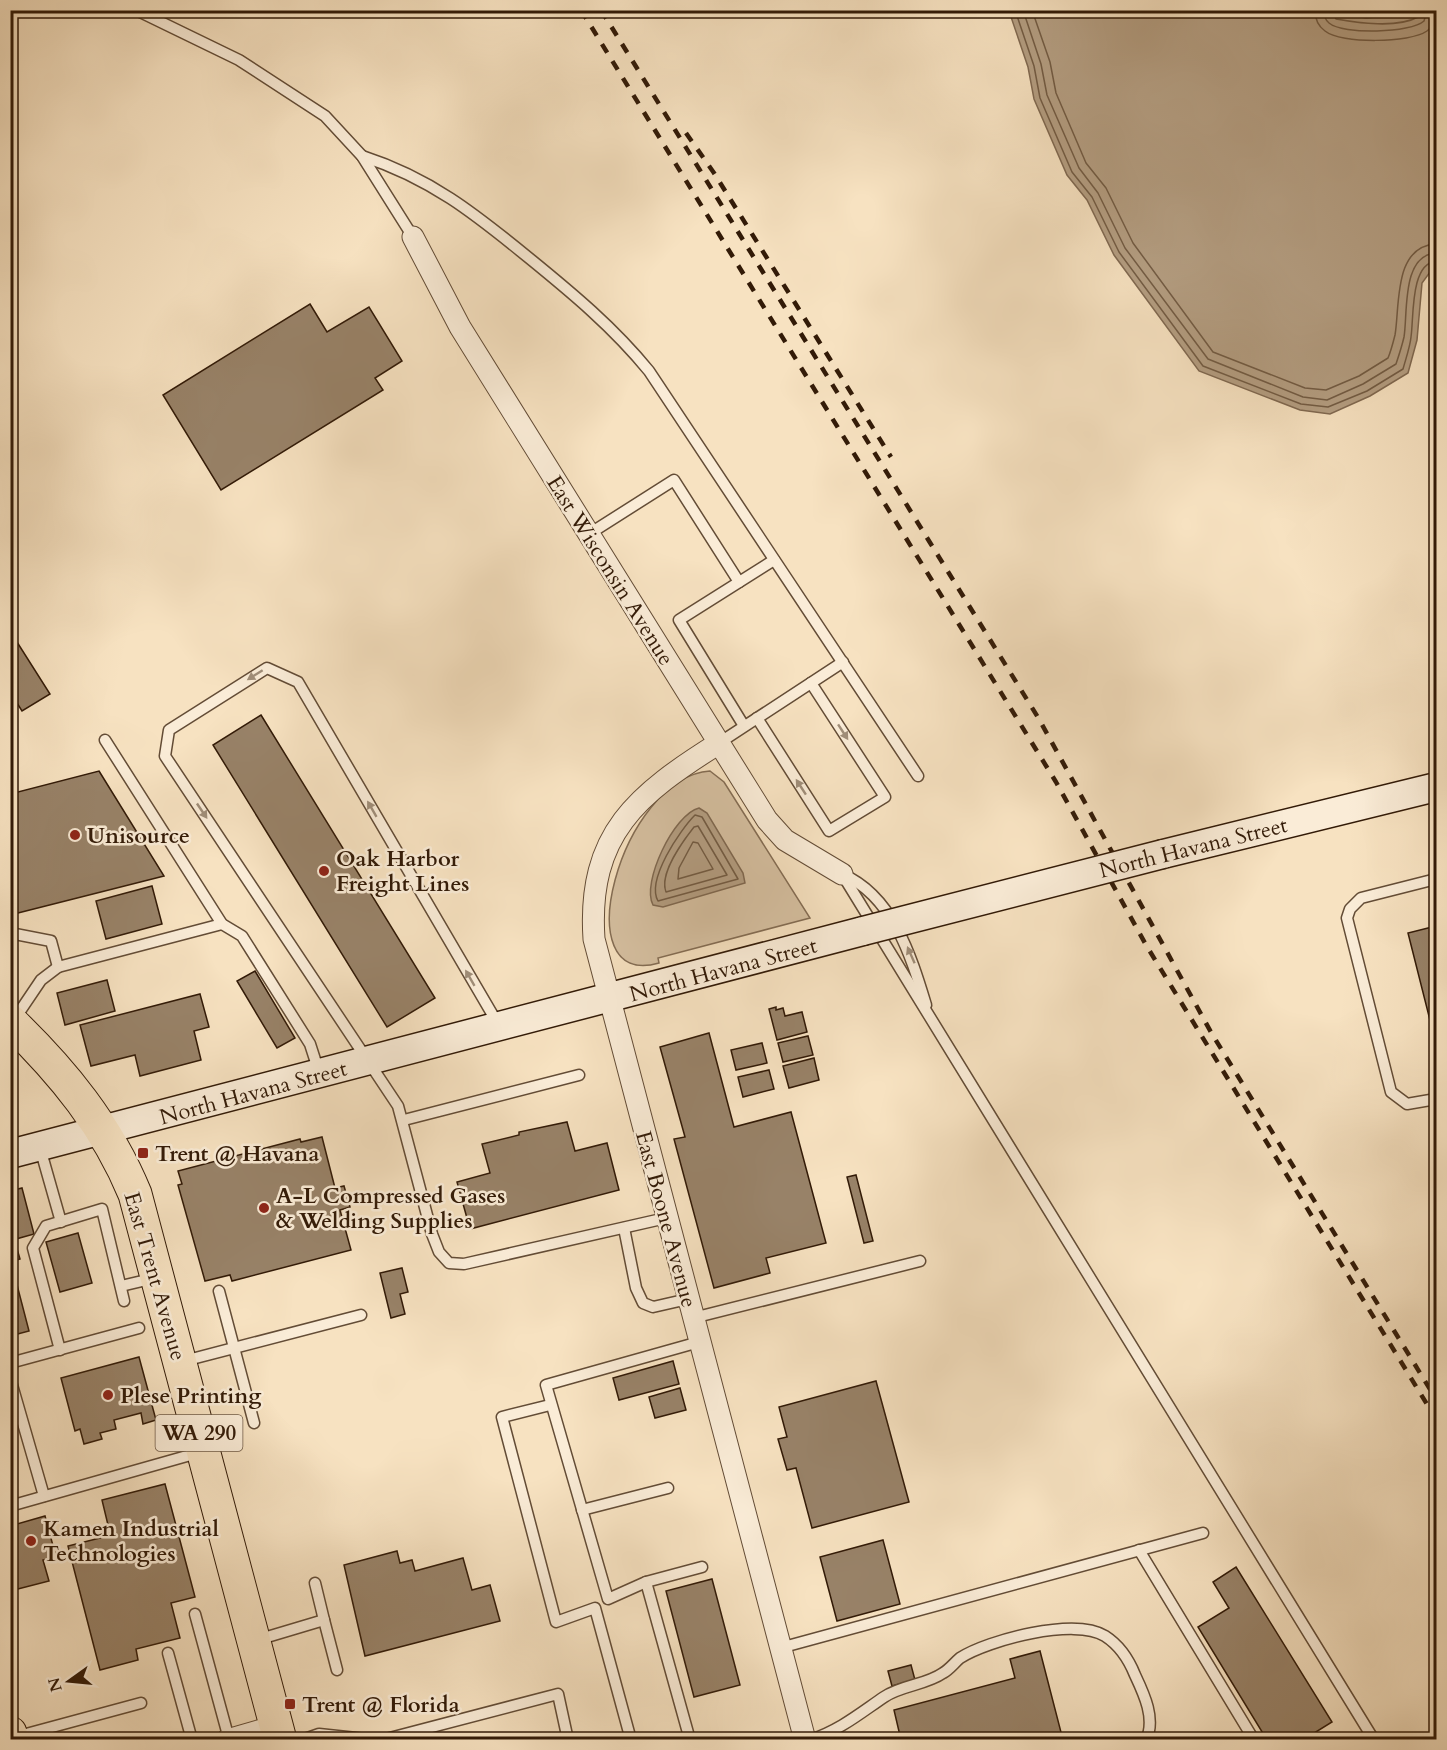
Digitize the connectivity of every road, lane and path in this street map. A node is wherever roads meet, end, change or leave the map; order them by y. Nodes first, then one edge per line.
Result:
1 (136, 10) edge
2 (362, 156) junction
3 (413, 237) joint
4 (589, 534) junction
5 (774, 560) junction
6 (739, 582) junction
7 (843, 662) junction
8 (811, 683) junction
9 (757, 718) junction
10 (744, 726) junction
11 (105, 740) dead end
12 (719, 743) junction
13 (918, 776) dead end
14 (1437, 787) edge
15 (842, 874) junction
16 (1437, 879) edge
17 (222, 924) junction
18 (10, 933) edge
19 (58, 967) junction
20 (608, 999) junction
21 (11, 1022) edge
22 (500, 1028) junction
23 (936, 1030) junction
24 (371, 1062) junction
25 (320, 1075) junction
26 (579, 1075) dead end
27 (1437, 1099) edge
28 (404, 1120) junction
29 (104, 1131) junction
30 (40, 1148) junction
31 (10, 1154) edge
32 (666, 1218) junction
33 (61, 1222) junction
34 (624, 1228) junction
35 (920, 1261) dead end
36 (158, 1277) junction
37 (121, 1286) junction
38 (219, 1291) dead end
39 (124, 1301) dead end
40 (691, 1309) junction
41 (361, 1315) dead end
42 (139, 1329) dead end
43 (699, 1342) junction
44 (234, 1348) junction
45 (60, 1350) junction
46 (180, 1362) junction
47 (10, 1363) edge
48 (10, 1378) edge
49 (550, 1405) junction
50 (254, 1423) dead end
51 (204, 1451) junction
52 (668, 1488) dead end
53 (45, 1496) junction
54 (10, 1506) edge
55 (582, 1510) junction
56 (1203, 1533) dead end
57 (1139, 1550) junction
58 (702, 1567) dead end
59 (646, 1582) junction
60 (315, 1583) dead end
61 (608, 1599) junction
62 (595, 1608) junction
63 (195, 1614) dead end
64 (324, 1620) junction
65 (254, 1641) junction
66 (780, 1648) junction
67 (168, 1653) dead end
68 (337, 1670) dead end
69 (141, 1703) dead end
70 (286, 1735) edge
71 (12, 1737) edge
72 (347, 1737) edge
73 (228, 1739) edge
74 (192, 1740) edge
75 (375, 1740) edge
76 (382, 1740) edge
77 (568, 1740) edge
78 (631, 1740) edge
79 (690, 1740) edge
80 (805, 1740) edge
81 (810, 1740) edge
82 (1146, 1740) edge
83 (1254, 1740) edge
84 (1374, 1740) edge

1 - 2 lane
2 - 3 lane
2 - 5 lane
3 - 4 street, East Wisconsin Avenue
4 - 6 lane
4 - 12 street, East Wisconsin Avenue
5 - 6 lane
5 - 7 lane
6 - 10 lane
7 - 8 lane
7 - 13 lane
8 - 9 lane
8 -> 9 lane
9 - 10 lane
10 - 12 lane
11 - 17 lane
12 - 15 street, East Wisconsin Avenue
12 - 20 street, East Boone Avenue
14 - 20 street, North Havana Street, bridge
15 - 23 lane
23 -> 15 lane
16 - 27 lane
17 - 19 lane
17 - 25 lane
18 - 19 lane
19 - 21 lane
20 - 22 street, North Havana Street
20 - 32 street, East Boone Avenue
21 - 29 main road, East Trent Avenue / WA 290
22 - 24 street, North Havana Street
22 -> 24 lane
23 - 84 lane
24 - 25 street, North Havana Street
24 - 28 lane
25 - 29 street, North Havana Street
26 - 28 lane
28 - 34 lane
29 - 30 street, North Havana Street
29 - 36 main road, East Trent Avenue / WA 290
30 - 31 street, North Havana Street
30 - 33 lane
32 - 34 lane
32 - 40 street, East Boone Avenue
33 - 37 lane
33 - 45 lane
34 - 40 lane
35 - 40 lane
36 - 37 lane
36 - 46 main road, East Trent Avenue / WA 290
37 - 39 lane
38 - 44 lane
40 - 43 street, East Boone Avenue
41 - 44 lane
42 - 45 lane
43 - 49 lane
43 - 66 street, East Boone Avenue
44 - 46 lane
44 - 50 lane
45 - 47 lane
46 - 51 main road, East Trent Avenue / WA 290
48 - 53 lane
49 - 55 lane
49 - 62 lane
51 - 53 lane
51 - 65 main road, East Trent Avenue / WA 290
52 - 55 lane
53 - 54 lane
55 - 61 lane
56 - 57 lane
57 - 66 lane
57 - 83 lane
58 - 59 lane
59 - 61 lane
59 - 79 lane
60 - 64 lane
61 - 62 lane
62 - 78 lane
63 - 73 lane
64 - 65 lane
64 - 68 lane
65 - 70 main road, East Trent Avenue / WA 290
66 - 80 street, East Boone Avenue
67 - 74 lane
69 - 71 lane
70 - 72 lane
70 - 73 street
72 - 75 lane
76 - 77 lane
81 - 82 lane

